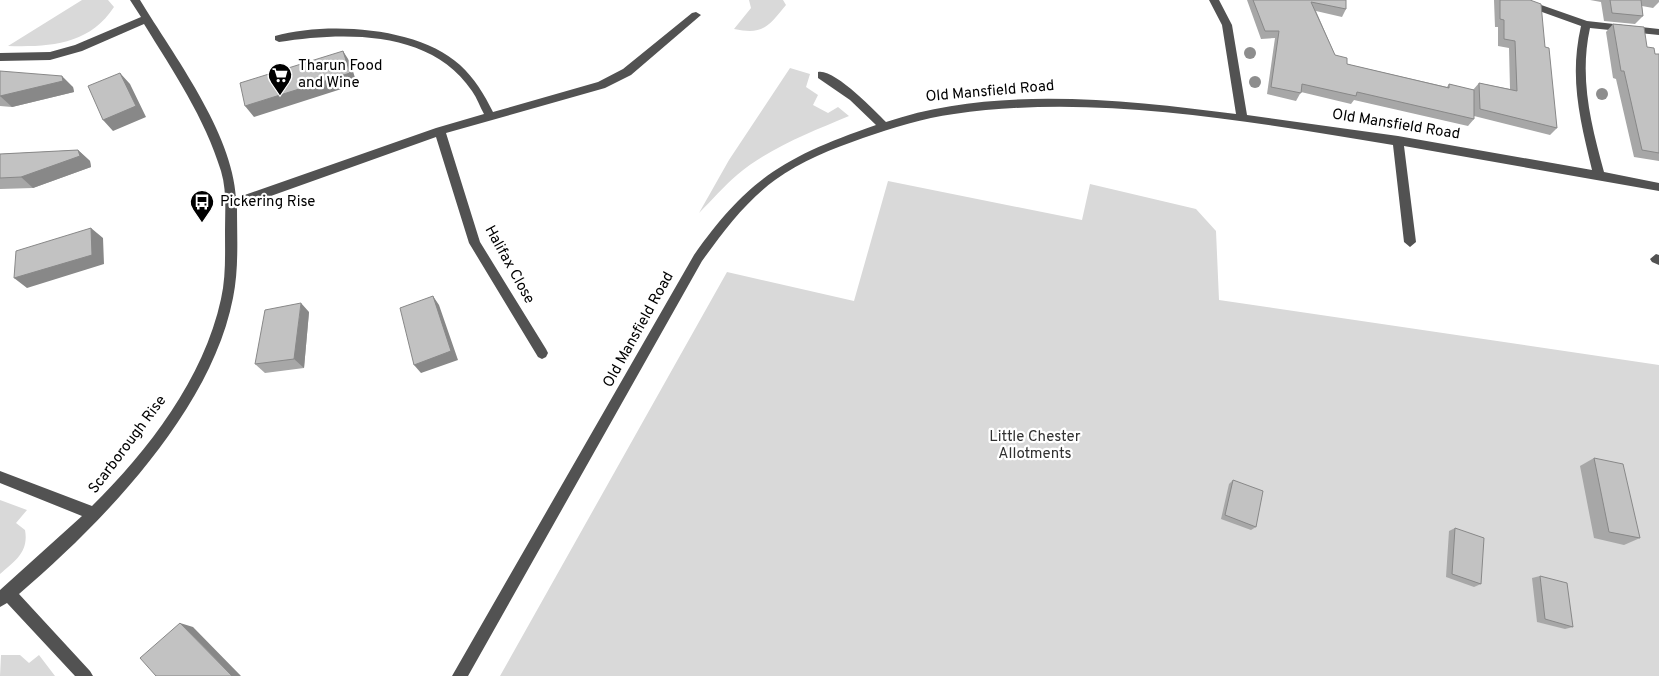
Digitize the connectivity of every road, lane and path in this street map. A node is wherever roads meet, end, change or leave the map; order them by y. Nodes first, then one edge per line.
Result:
1 (135, 0) edge
2 (1214, 0) edge
3 (1517, 0) edge
4 (696, 15) dead end
5 (146, 19) junction
6 (1586, 24) junction
7 (1659, 32) edge
8 (279, 38) dead end
9 (0, 56) edge
10 (822, 75) dead end
11 (490, 116) junction
12 (1242, 119) junction
13 (883, 125) junction
14 (440, 132) junction
15 (1398, 140) junction
16 (1599, 175) junction
17 (1659, 187) edge
18 (231, 205) junction
19 (1410, 242) dead end
20 (542, 353) dead end
21 (0, 477) edge
22 (95, 514) junction
23 (4, 596) edge
24 (85, 676) edge
25 (460, 676) edge

1 - 5 street, Scarborough Rise
2 - 12 street
3 - 6 street
4 - 11 street
5 - 9 street
5 - 18 street, Scarborough Rise
6 - 7 street
6 - 16 street
8 - 11 street
10 - 13 street
11 - 14 street
12 - 13 street, Old Mansfield Road
12 - 15 street, Old Mansfield Road
13 - 25 street, Old Mansfield Road
14 - 18 street
14 - 20 street, Halifax Close
15 - 16 street, Old Mansfield Road
15 - 19 street
16 - 17 street, Old Mansfield Road
18 - 22 street, Scarborough Rise
21 - 22 street
22 - 23 street, Scarborough Rise
23 - 24 street

